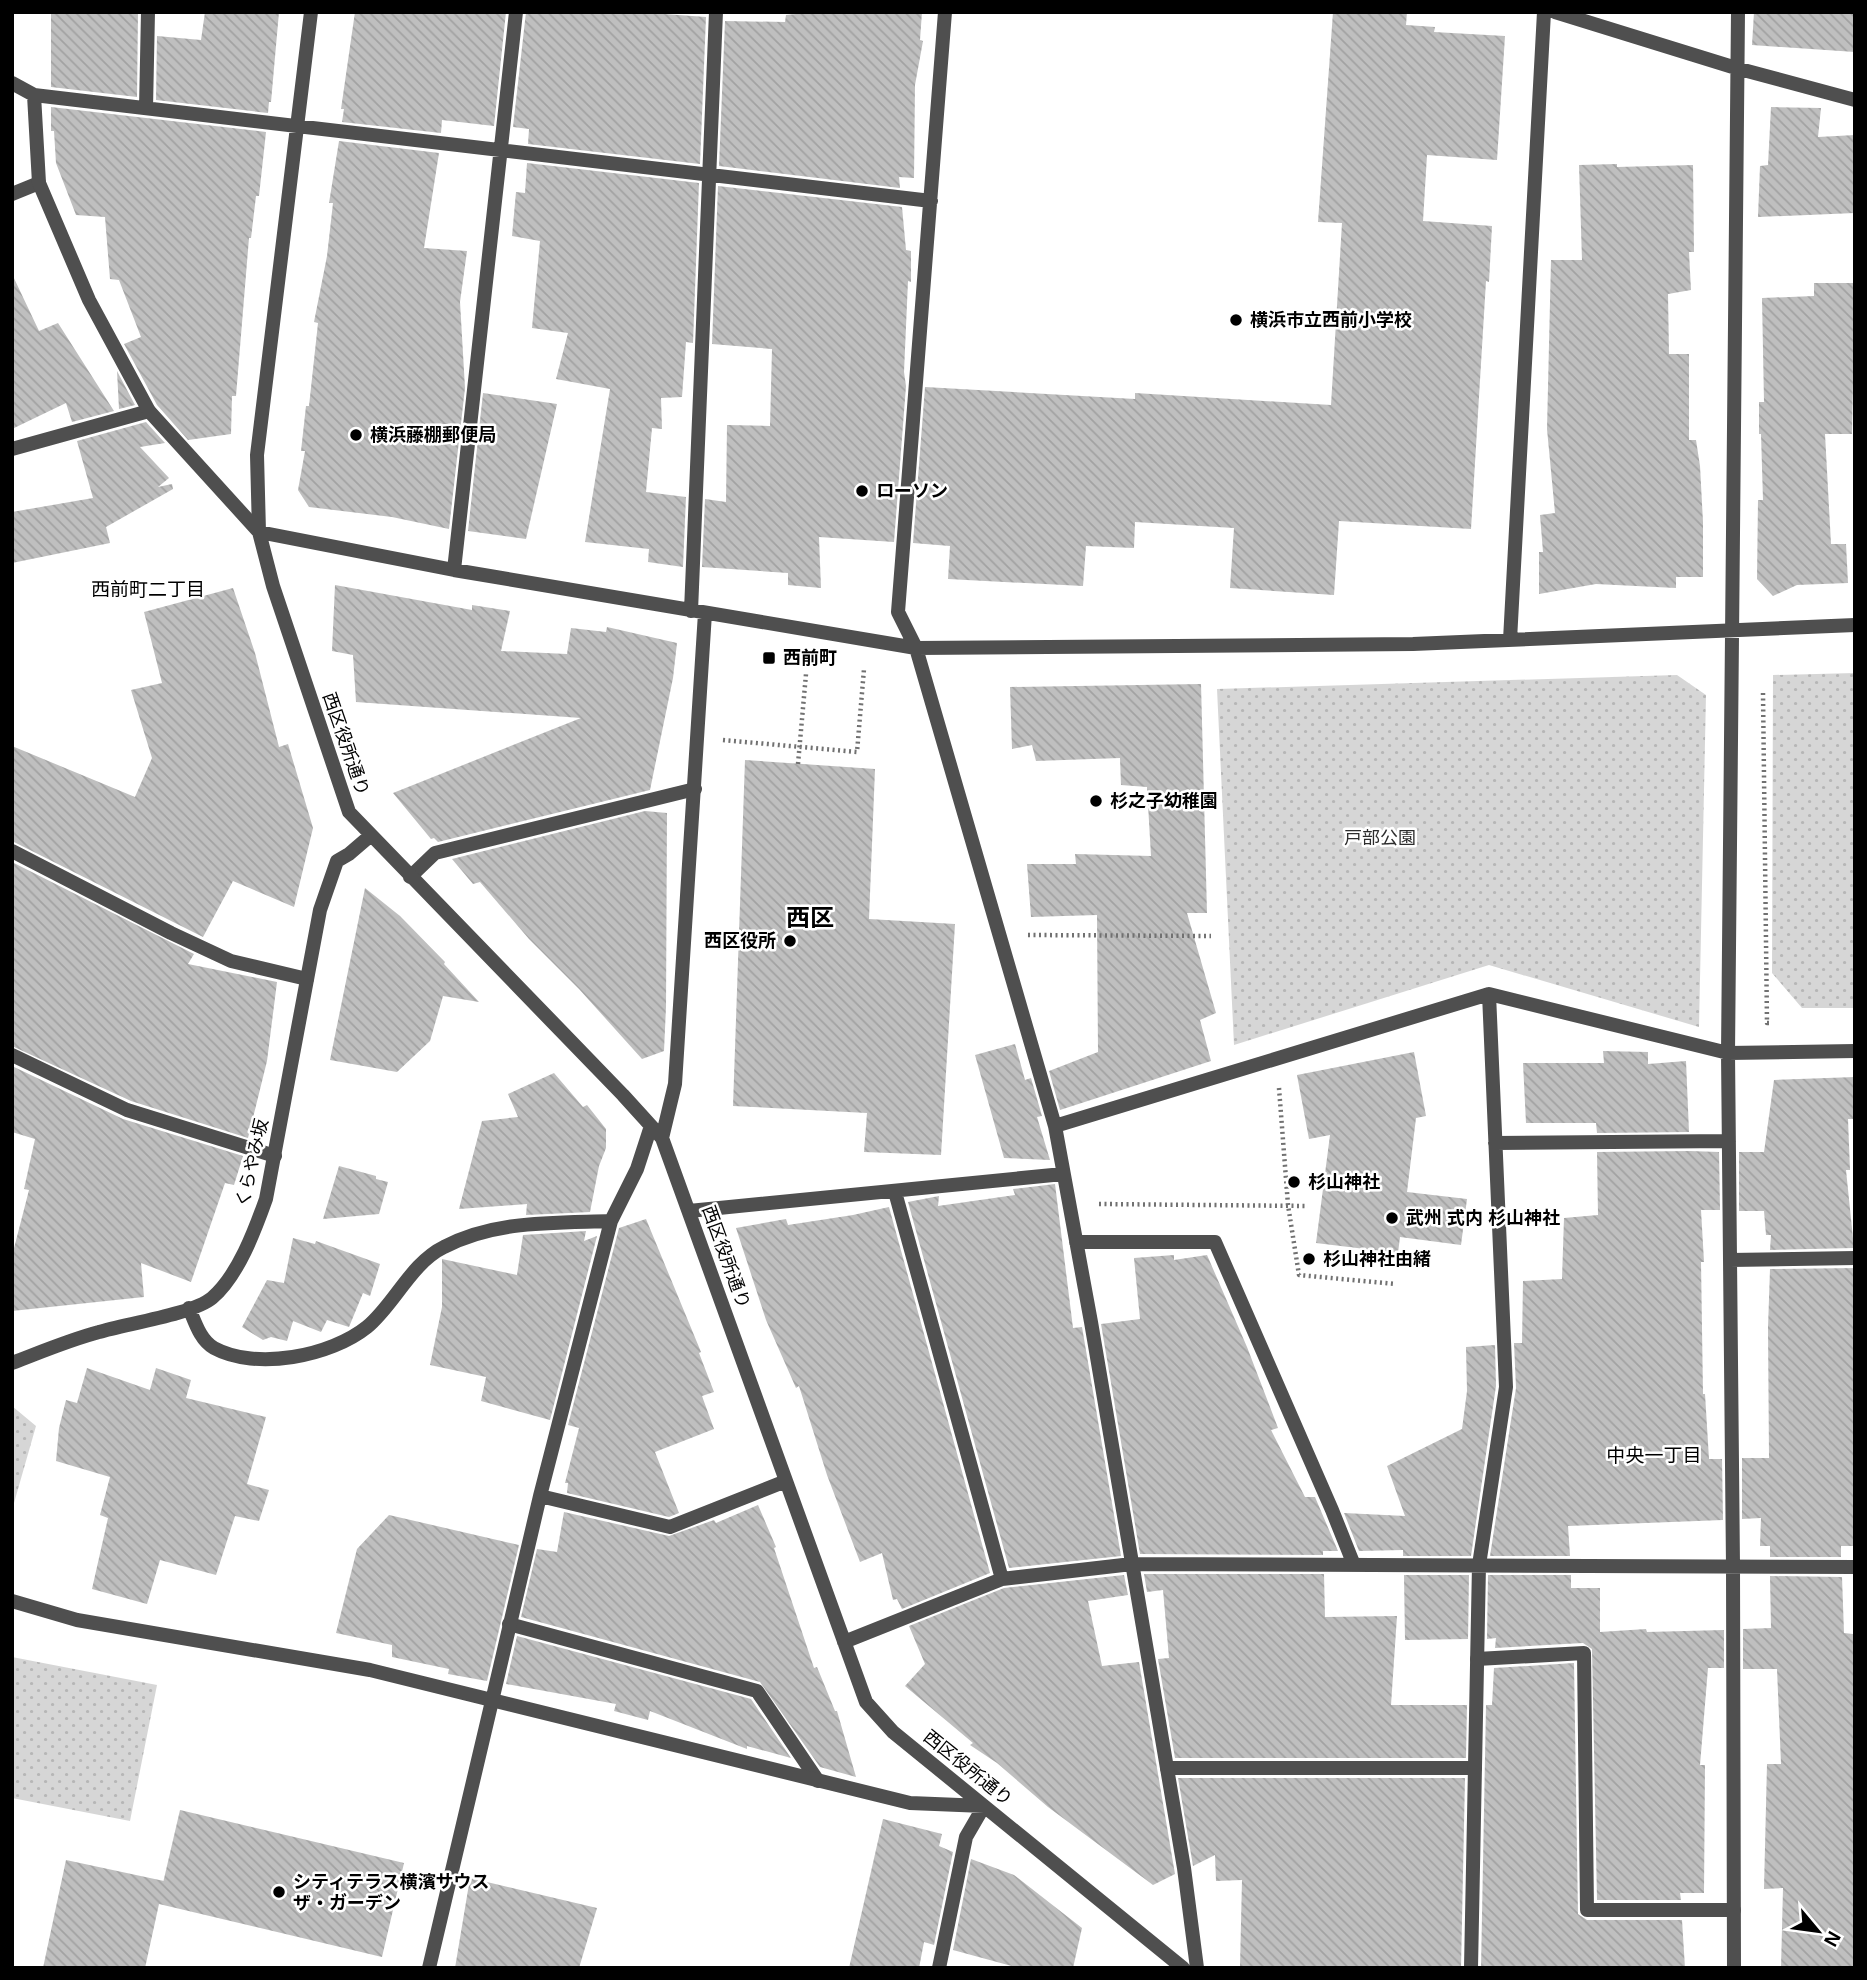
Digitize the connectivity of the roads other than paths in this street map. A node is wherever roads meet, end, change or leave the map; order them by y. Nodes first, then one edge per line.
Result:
1 (148, 12) edge
2 (310, 12) edge
3 (516, 12) edge
4 (716, 12) edge
5 (945, 12) edge
6 (1544, 12) edge
7 (1555, 12) edge
8 (1738, 12) edge
9 (1736, 68) junction
10 (12, 83) edge
11 (34, 95) junction
12 (1855, 100) edge
13 (146, 108) junction
14 (297, 126) junction
15 (499, 150) junction
16 (710, 175) junction
17 (39, 183) junction
18 (12, 194) edge
19 (931, 201) junction
20 (149, 411) junction
21 (12, 449) edge
22 (259, 532) junction
23 (454, 570) junction
24 (698, 612) junction
25 (1855, 625) edge
26 (1733, 630) junction
27 (1510, 640) junction
28 (916, 648) junction
29 (695, 789) junction
30 (370, 836) junction
31 (12, 851) edge
32 (410, 877) junction
33 (307, 979) junction
34 (1489, 994) junction
35 (1855, 1051) edge
36 (1728, 1053) junction
37 (12, 1055) edge
38 (650, 1126) junction
39 (1055, 1126) junction
40 (662, 1138) junction
41 (1729, 1141) junction
42 (1495, 1143) junction
43 (275, 1156) junction
44 (1063, 1174) junction
45 (895, 1192) junction
46 (689, 1211) junction
47 (611, 1221) junction
48 (1076, 1242) junction
49 (1855, 1258) edge
50 (1730, 1260) junction
51 (189, 1308) junction
52 (12, 1363) edge
53 (786, 1481) junction
54 (540, 1496) junction
55 (1132, 1564) junction
56 (1354, 1565) junction
57 (1479, 1565) junction
58 (1733, 1567) junction
59 (1855, 1567) edge
60 (1002, 1579) junction
61 (12, 1601) edge
62 (509, 1625) junction
63 (844, 1642) junction
64 (1477, 1659) junction
65 (492, 1701) junction
66 (1167, 1768) junction
67 (1475, 1768) junction
68 (818, 1781) junction
69 (984, 1806) junction
70 (1734, 1910) junction
71 (429, 1968) edge
72 (939, 1968) edge
73 (1182, 1968) edge
74 (1197, 1968) edge
75 (1471, 1968) edge
76 (1734, 1968) edge

1 - 13 street
2 - 14 street, 西区役所通り
3 - 15 street
4 - 16 street
5 - 19 street
6 - 27 street
7 - 9 street
8 - 9 street
9 - 12 street
9 - 26 street
10 - 11 street
11 - 13 street
11 - 17 street
13 - 14 street
14 - 15 street
14 - 22 street, 西区役所通り
15 - 16 street
15 - 23 street
16 - 19 street
16 - 24 street
17 - 18 street
17 - 20 street
19 - 28 street
20 - 21 street
20 - 22 street
22 - 23 street
22 - 30 street, 西区役所通り
23 - 24 street
24 - 28 street
24 - 29 street
25 - 26 street
26 - 27 street
26 - 36 street
27 - 28 street
28 - 39 street
29 - 32 street
29 - 40 street
30 - 32 street, 西区役所通り
30 - 33 street, くらやみ坂
31 - 33 street
32 - 38 street, 西区役所通り
33 - 43 street, くらやみ坂
34 - 36 street
34 - 39 street
34 - 42 street
35 - 36 street
36 - 41 street
37 - 43 street
38 - 40 street, 西区役所通り
38 - 47 street
39 - 44 street
40 - 46 street, 西区役所通り
41 - 42 street
41 - 50 street
42 - 57 street
43 - 51 street, くらやみ坂
44 - 45 street
44 - 48 street
45 - 46 street
45 - 60 street
46 - 53 street, 西区役所通り
47 - 51 street
47 - 54 street
48 - 55 street
48 - 56 street
49 - 50 street
50 - 58 street
51 - 52 street, くらやみ坂
53 - 54 street
53 - 63 street, 西区役所通り
54 - 62 street
55 - 56 street
55 - 60 street
55 - 66 street
56 - 57 street
57 - 58 street
57 - 64 street
58 - 59 street
58 - 70 street
60 - 63 street
61 - 65 street
62 - 65 street
62 - 68 street
63 - 69 street, 西区役所通り
64 - 67 street
64 - 70 street
65 - 68 street
65 - 71 street
66 - 67 street
66 - 74 street
67 - 75 street
68 - 69 street
69 - 72 street
69 - 73 street, 西区役所通り
70 - 76 street

